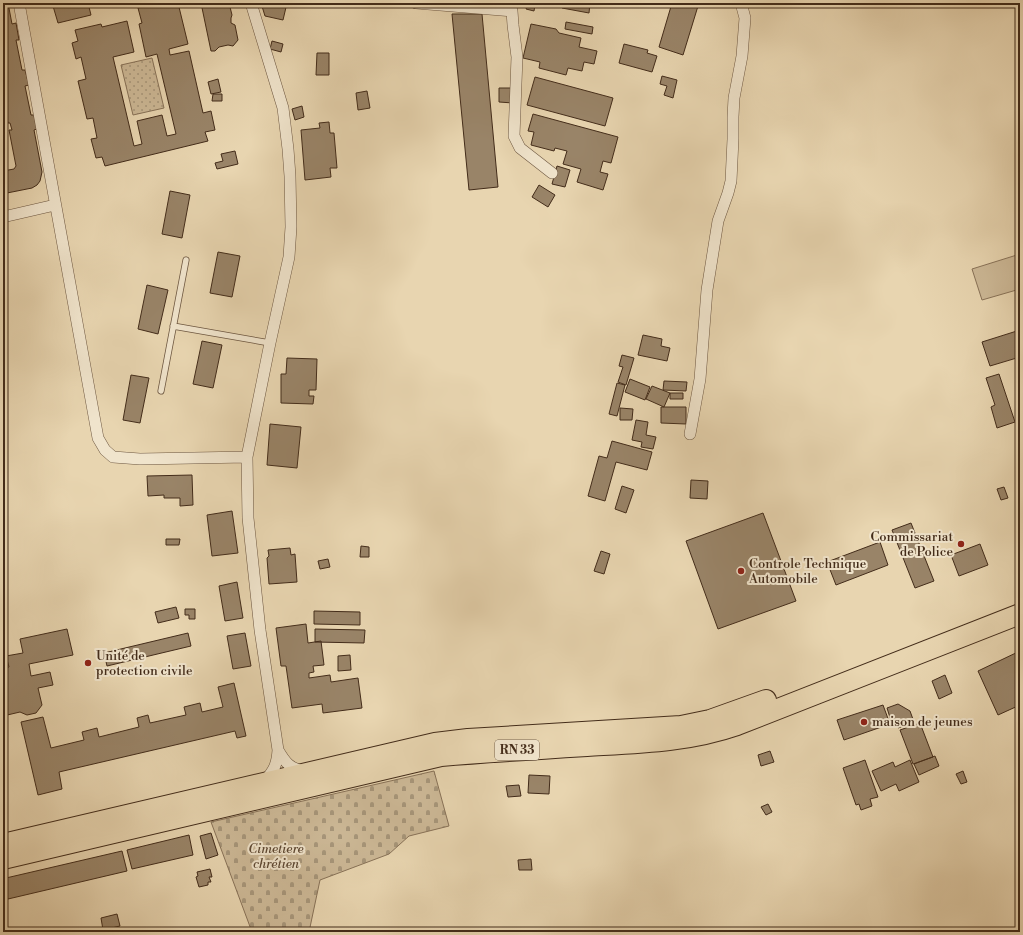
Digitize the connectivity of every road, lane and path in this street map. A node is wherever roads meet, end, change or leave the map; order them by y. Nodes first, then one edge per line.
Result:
1 (19, 3) edge
2 (251, 3) edge
3 (416, 3) edge
4 (742, 3) edge
5 (512, 7) edge
6 (552, 173) dead end
7 (55, 205) junction
8 (3, 217) edge
9 (186, 260) dead end
10 (173, 326) junction
11 (270, 343) junction
12 (161, 391) dead end
13 (690, 434) dead end
14 (247, 457) junction
15 (1020, 602) edge
16 (1020, 614) edge
17 (278, 750) junction
18 (309, 772) junction
19 (265, 782) junction
20 (3, 844) edge
21 (3, 859) edge

1 - 7 street
2 - 11 street
3 - 5 street
4 - 13 street
5 - 6 street
7 - 8 street
7 - 14 street
9 - 10 lane
10 - 11 lane
10 - 12 lane
11 - 14 street
14 - 17 street
15 - 18 highway, RN 33
16 - 21 highway, RN 33
17 - 18 street
17 - 19 street
18 - 19 highway, RN 33
19 - 20 highway, RN 33

